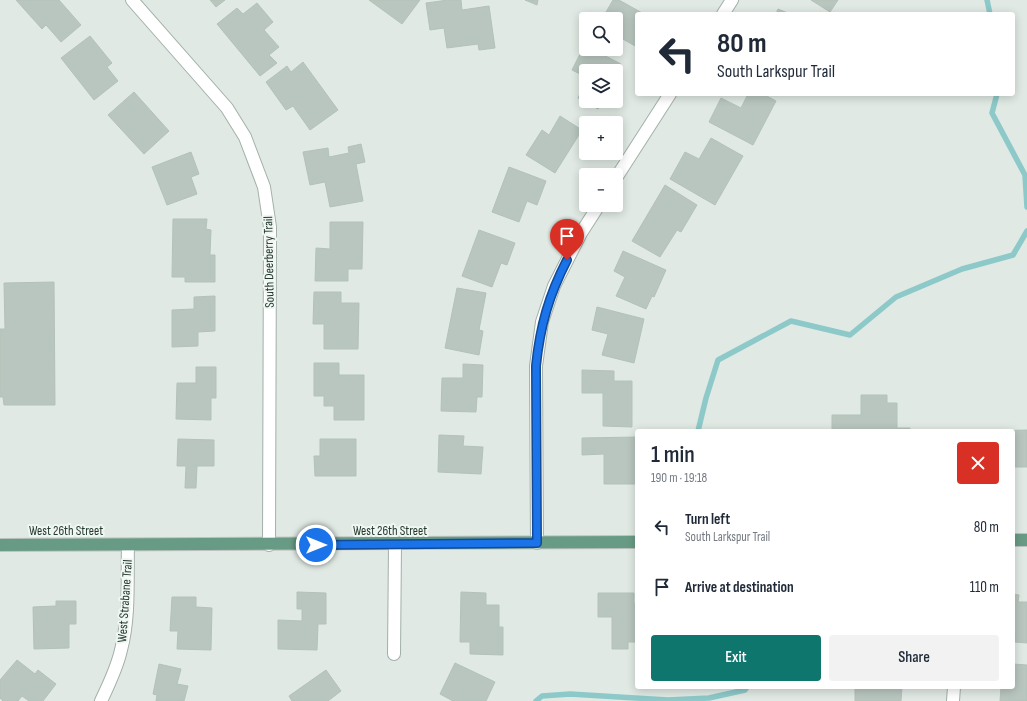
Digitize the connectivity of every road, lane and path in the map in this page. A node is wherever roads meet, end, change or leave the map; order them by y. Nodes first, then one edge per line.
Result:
1 (132, 0) edge
2 (732, 0) edge
3 (724, 12) edge
4 (669, 96) edge
5 (622, 168) edge
6 (594, 212) edge
7 (1015, 540) edge
8 (1027, 540) edge
9 (635, 542) edge
10 (537, 543) junction
11 (0, 545) edge
12 (128, 545) junction
13 (269, 545) junction
14 (395, 545) junction
15 (394, 654) dead end
16 (954, 689) edge
17 (100, 701) edge
18 (953, 701) edge

1 - 13 street, South Deerberry Trail
2 - 3 street
4 - 5 street
6 - 10 street
7 - 8 main road
9 - 10 main road, West 26th Street
10 - 14 main road, West 26th Street
11 - 12 main road, West 26th Street
12 - 13 main road, West 26th Street
12 - 17 street, West Strabane Trail
13 - 14 main road, West 26th Street
14 - 15 street
16 - 18 street

